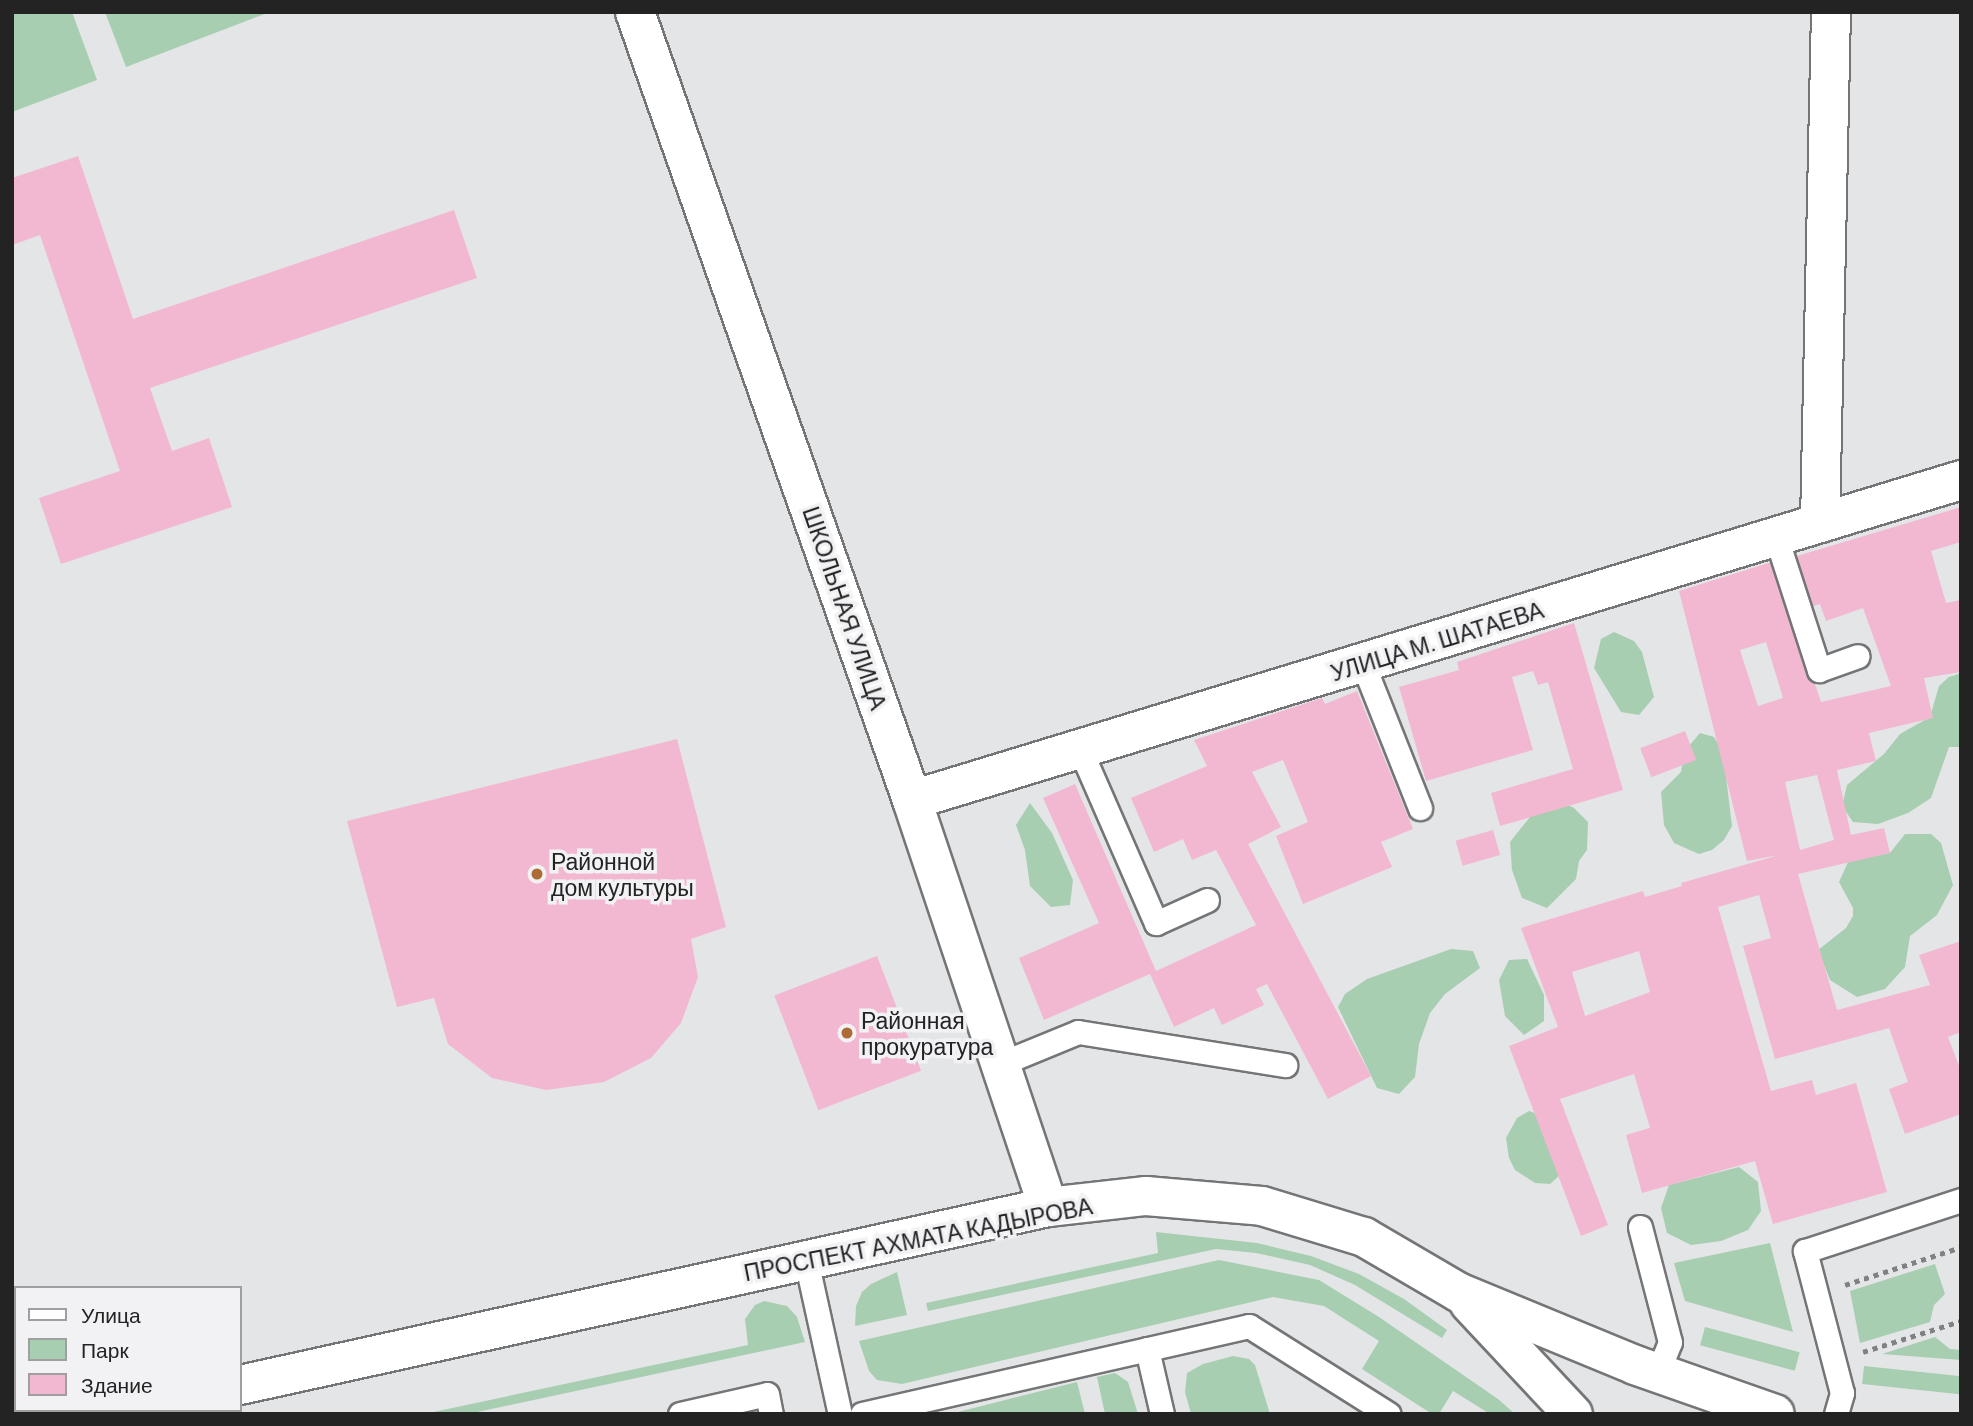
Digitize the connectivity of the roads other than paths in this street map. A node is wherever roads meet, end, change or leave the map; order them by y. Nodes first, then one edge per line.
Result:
1 (635, 12) edge
2 (1831, 12) edge
3 (1961, 480) edge
4 (1820, 523) junction
5 (1776, 537) junction
6 (1858, 656) dead end
7 (1363, 664) junction
8 (1080, 749) junction
9 (912, 800) junction
10 (1420, 808) dead end
11 (1207, 900) dead end
12 (1000, 1063) junction
13 (1285, 1065) dead end
14 (1961, 1200) edge
15 (1048, 1207) junction
16 (1640, 1227) dead end
17 (806, 1260) junction
18 (1458, 1292) junction
19 (1147, 1349) junction
20 (1657, 1374) junction
21 (242, 1385) edge
22 (680, 1414) edge
23 (771, 1414) edge
24 (840, 1414) edge
25 (862, 1414) edge
26 (1162, 1414) edge
27 (1389, 1414) edge
28 (1573, 1414) edge
29 (1775, 1414) edge
30 (1836, 1414) edge

1 - 9 main road, ШКОЛЬНАЯ УЛИЦА
2 - 4 main road
3 - 4 main road, УЛИЦА М. ШАТАЕВА
4 - 5 main road, УЛИЦА М. ШАТАЕВА
5 - 6 lane
5 - 7 main road, УЛИЦА М. ШАТАЕВА
7 - 8 main road, УЛИЦА М. ШАТАЕВА
7 - 10 lane
8 - 9 main road, УЛИЦА М. ШАТАЕВА
8 - 11 lane
9 - 12 main road, ШКОЛЬНАЯ УЛИЦА
12 - 13 lane
12 - 15 main road, ШКОЛЬНАЯ УЛИЦА
14 - 30 lane
15 - 17 main road, ПРОСПЕКТ АХМАТА КАДЫРОВА
15 - 18 main road, ПРОСПЕКТ АХМАТА КАДЫРОВА
16 - 20 lane
17 - 21 main road, ПРОСПЕКТ АХМАТА КАДЫРОВА
17 - 24 lane
18 - 20 main road, ПРОСПЕКТ АХМАТА КАДЫРОВА
18 - 28 main road
19 - 25 lane
19 - 26 lane
19 - 27 lane
20 - 29 main road, ПРОСПЕКТ АХМАТА КАДЫРОВА
22 - 23 lane

